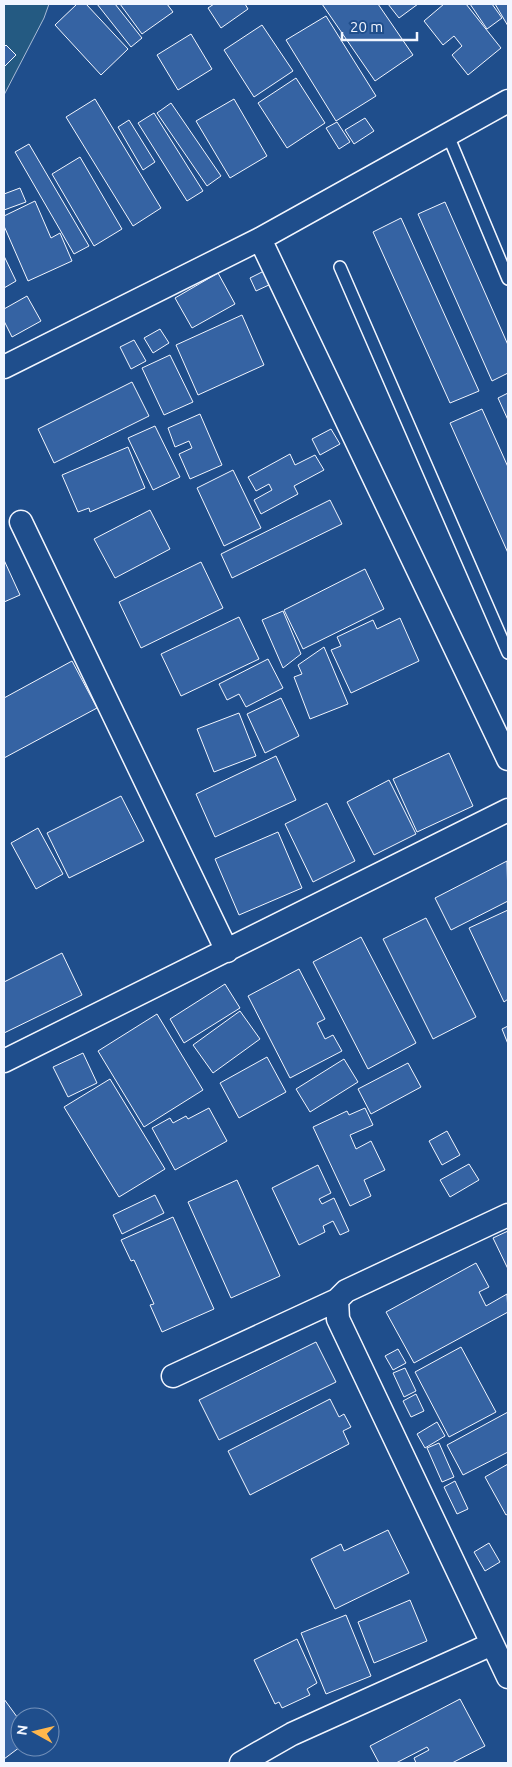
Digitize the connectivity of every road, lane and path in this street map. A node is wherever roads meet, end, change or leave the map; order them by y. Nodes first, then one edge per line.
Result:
1 (508, 101) edge
2 (447, 133) junction
3 (260, 239) junction
4 (340, 267) dead end
5 (508, 279) edge
6 (4, 367) edge
7 (21, 522) dead end
8 (508, 653) edge
9 (508, 759) edge
10 (508, 810) edge
11 (227, 951) junction
12 (4, 1061) edge
13 (508, 1215) edge
14 (336, 1300) junction
15 (172, 1376) dead end
16 (492, 1644) junction
17 (508, 1677) edge
18 (241, 1763) edge

1 - 2 street
2 - 3 street
2 - 5 lane
3 - 6 street
3 - 9 street
4 - 8 lane
7 - 11 street
10 - 11 street
11 - 12 street
13 - 14 street
14 - 15 street
14 - 16 street
16 - 17 street
16 - 18 street

